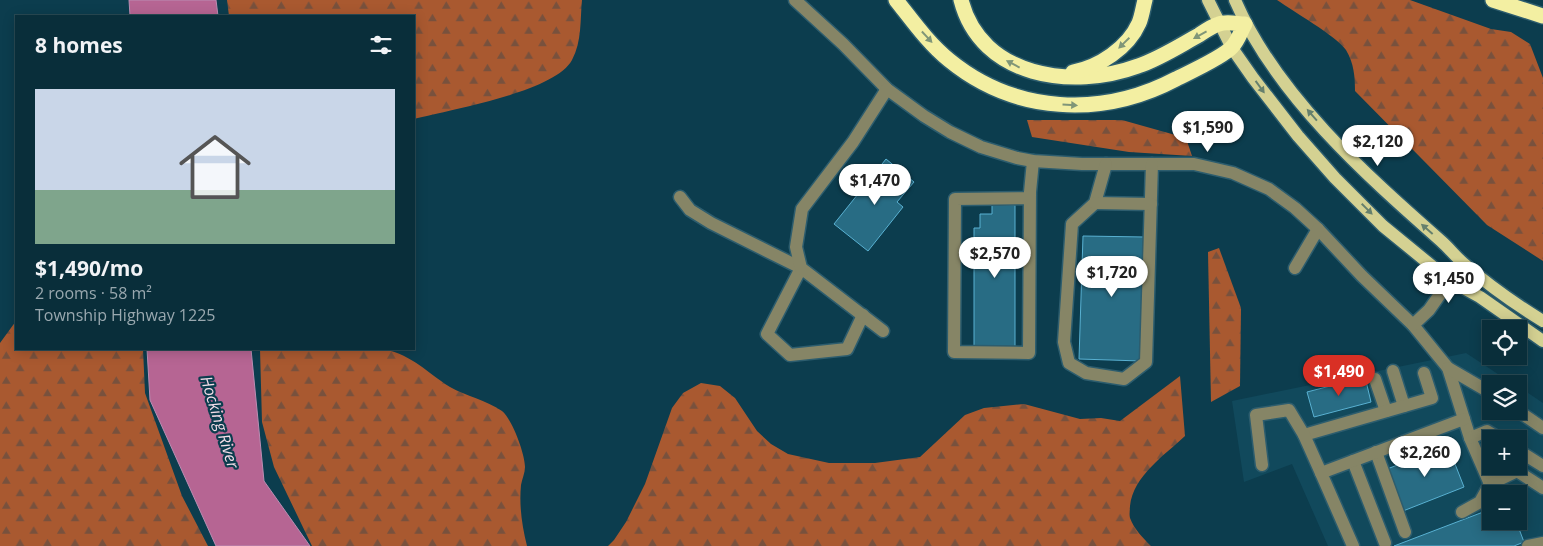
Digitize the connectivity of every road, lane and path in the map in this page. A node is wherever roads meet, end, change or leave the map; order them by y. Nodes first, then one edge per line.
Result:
1 (795, 0) edge
2 (896, 0) edge
3 (961, 0) edge
4 (1145, 0) edge
5 (1208, 0) edge
6 (1235, 0) edge
7 (1493, 0) edge
8 (1543, 16) edge
9 (1220, 23) junction
10 (1246, 24) junction
11 (1232, 48) junction
12 (1053, 75) junction
13 (887, 89) junction
14 (1033, 161) junction
15 (1106, 164) junction
16 (1152, 164) junction
17 (680, 198) dead end
18 (1030, 198) junction
19 (1095, 203) junction
20 (1151, 204) junction
21 (1318, 229) junction
22 (1462, 262) junction
23 (801, 268) junction
24 (1294, 268) dead end
25 (1449, 280) junction
26 (863, 315) junction
27 (1543, 321) edge
28 (1413, 326) junction
29 (883, 331) dead end
30 (1543, 341) edge
31 (1448, 368) junction
32 (1393, 372) dead end
33 (1424, 373) dead end
34 (1375, 379) dead end
35 (1482, 388) edge
36 (1404, 406) junction
37 (1386, 411) junction
38 (1527, 417) edge
39 (1464, 419) junction
40 (1543, 428) edge
41 (1482, 433) edge
42 (1304, 435) junction
43 (1470, 438) junction
44 (1376, 452) junction
45 (1527, 456) edge
46 (1354, 461) junction
47 (1262, 465) dead end
48 (1543, 466) edge
49 (1321, 473) junction
50 (1490, 484) junction
51 (1543, 488) edge
52 (1462, 512) dead end
53 (1405, 532) dead end
54 (1543, 542) edge
55 (1385, 543) dead end
56 (1353, 546) edge
57 (1528, 546) edge

1 - 13 street
2 -> 11 highway
12 -> 3 highway
4 -> 12 highway
5 - 9 main road
6 - 10 main road
7 - 8 highway
9 - 10 highway
9 - 11 main road
9 -> 12 highway
10 - 11 highway
22 -> 10 main road
11 -> 25 main road
13 - 14 street
13 - 23 street
14 - 15 street
14 - 18 street
15 - 16 street
15 - 19 street
16 - 20 street
16 - 21 street
17 - 23 street
18 - 18 street
19 - 20 street
19 - 20 street
21 - 24 street
21 - 28 street
22 - 25 street
22 - 27 main road
23 - 26 street
23 - 26 street
25 - 28 street
25 - 30 main road
26 - 29 street
28 - 31 street
31 - 35 street
31 - 39 street
32 - 36 street
33 - 36 street
34 - 37 street
36 - 37 street
37 - 42 street
38 - 40 street
39 - 43 street
39 - 44 street
41 - 43 street
42 - 47 street
42 - 49 street
43 - 50 street
44 - 46 street
44 - 53 street
45 - 48 street
46 - 49 street
46 - 55 street
49 - 56 street
50 - 51 street
50 - 52 street
54 - 57 street

